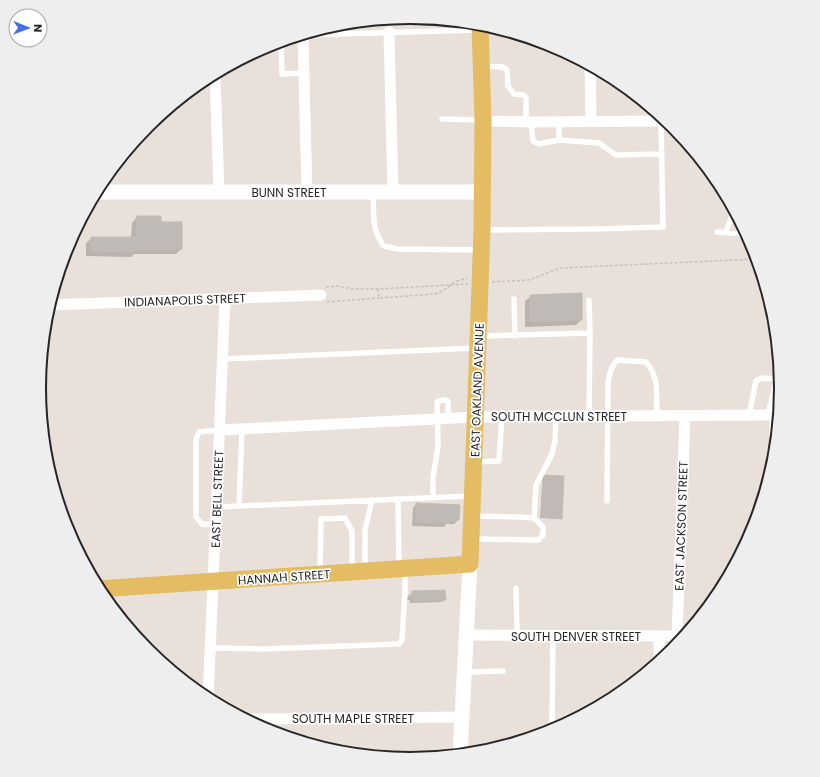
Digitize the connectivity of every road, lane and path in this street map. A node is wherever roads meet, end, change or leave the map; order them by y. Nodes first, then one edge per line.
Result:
1 (463, 28) edge
2 (480, 31) edge
3 (389, 32) junction
4 (320, 35) edge
5 (302, 40) edge
6 (281, 48) edge
7 (481, 66) junction
8 (590, 72) edge
9 (304, 73) junction
10 (216, 80) edge
11 (442, 119) dead end
12 (483, 121) junction
13 (658, 121) edge
14 (528, 122) junction
15 (558, 122) junction
16 (591, 122) junction
17 (664, 127) edge
18 (559, 140) junction
19 (662, 154) junction
20 (103, 192) edge
21 (219, 192) junction
22 (307, 192) junction
23 (373, 192) junction
24 (393, 192) junction
25 (483, 192) junction
26 (732, 217) edge
27 (482, 230) junction
28 (717, 232) dead end
29 (726, 232) junction
30 (740, 233) edge
31 (482, 250) junction
32 (751, 259) edge
33 (469, 278) dead end
34 (529, 280) dead end
35 (378, 289) dead end
36 (321, 295) joint
37 (379, 298) junction
38 (225, 299) junction
39 (514, 299) dead end
40 (589, 300) dead end
41 (56, 305) edge
42 (590, 333) junction
43 (515, 336) junction
44 (478, 342) junction
45 (223, 359) junction
46 (774, 379) edge
47 (749, 415) junction
48 (774, 415) edge
49 (502, 416) junction
50 (556, 416) junction
51 (589, 416) junction
52 (608, 416) junction
53 (657, 416) junction
54 (685, 416) junction
55 (475, 417) junction
56 (443, 418) junction
57 (242, 429) junction
58 (220, 430) junction
59 (474, 462) junction
60 (472, 496) junction
61 (433, 497) junction
62 (398, 499) junction
63 (372, 500) junction
64 (607, 501) dead end
65 (239, 506) junction
66 (217, 507) junction
67 (472, 516) junction
68 (534, 518) junction
69 (216, 525) junction
70 (471, 539) junction
71 (470, 564) junction
72 (402, 569) junction
73 (359, 572) junction
74 (320, 575) junction
75 (214, 581) junction
76 (105, 588) edge
77 (516, 588) dead end
78 (681, 632) edge
79 (466, 635) junction
80 (516, 635) junction
81 (553, 635) junction
82 (677, 636) edge
83 (659, 637) junction
84 (210, 648) junction
85 (659, 654) edge
86 (504, 671) dead end
87 (464, 672) junction
88 (208, 693) edge
89 (462, 717) junction
90 (258, 719) edge
91 (552, 724) edge
92 (460, 750) edge

1 - 3 lane
2 - 7 main road, EAST OAKLAND AVENUE
3 - 4 lane
3 - 24 street
5 - 9 street
6 - 9 lane
7 - 12 main road, EAST OAKLAND AVENUE
7 - 14 lane
8 - 16 street
9 - 22 street
10 - 21 street
11 - 12 lane
12 - 14 street
12 - 25 main road, EAST OAKLAND AVENUE
13 - 16 street
14 - 15 street
14 - 18 lane
15 - 16 street
15 - 18 lane
17 - 19 lane
18 - 19 lane
19 - 27 lane
20 - 21 street, BUNN STREET
21 - 22 street, BUNN STREET
22 - 23 street, BUNN STREET
23 - 24 street, BUNN STREET
23 - 31 lane
24 - 25 street, BUNN STREET
25 - 27 main road, EAST OAKLAND AVENUE
26 - 29 lane
27 - 31 main road, EAST OAKLAND AVENUE
28 - 29 lane
29 - 30 lane
31 - 44 main road, EAST OAKLAND AVENUE
32 - 34 path
33 - 37 path
35 - 37 path
36 - 37 path
36 - 38 street, INDIANAPOLIS STREET
38 - 41 street, INDIANAPOLIS STREET
38 - 45 street, EAST BELL STREET
39 - 43 lane
40 - 42 lane
42 - 43 lane
42 - 51 lane
43 - 44 lane
44 - 45 lane
44 - 55 main road, EAST OAKLAND AVENUE
45 - 58 street, EAST BELL STREET
46 - 47 lane
47 - 48 street, SOUTH MCCLUN STREET
47 - 54 street, SOUTH MCCLUN STREET
49 - 50 street, SOUTH MCCLUN STREET
49 - 55 street, SOUTH MCCLUN STREET
49 - 59 lane
50 - 51 street, SOUTH MCCLUN STREET
50 - 68 lane
51 - 52 street, SOUTH MCCLUN STREET
52 - 53 street, SOUTH MCCLUN STREET
52 - 53 lane
52 - 64 lane
53 - 54 street, SOUTH MCCLUN STREET
54 - 78 street, EAST JACKSON STREET
55 - 56 street, SOUTH MCCLUN STREET
55 - 59 main road, EAST OAKLAND AVENUE
56 - 57 street, SOUTH MCCLUN STREET
56 - 61 lane
57 - 58 street, SOUTH MCCLUN STREET
57 - 65 lane
58 - 66 street, EAST BELL STREET
58 - 69 lane
59 - 60 main road, EAST OAKLAND AVENUE
60 - 61 lane
60 - 67 main road, EAST OAKLAND AVENUE
61 - 62 lane
62 - 63 lane
62 - 72 lane
63 - 65 lane
63 - 73 lane
65 - 66 lane
66 - 69 street, EAST BELL STREET
67 - 68 lane
67 - 70 main road, EAST OAKLAND AVENUE
68 - 70 lane
69 - 75 street, EAST BELL STREET
70 - 71 main road, EAST OAKLAND AVENUE
71 - 72 main road, HANNAH STREET
71 - 79 street, EAST OAKLAND AVENUE
72 - 73 main road, HANNAH STREET
72 - 84 lane
73 - 74 main road, HANNAH STREET
73 - 74 lane
74 - 75 main road, HANNAH STREET
75 - 76 main road, HANNAH STREET
75 - 84 street, EAST BELL STREET
77 - 80 lane
79 - 80 street, SOUTH DENVER STREET
79 - 87 street, EAST OAKLAND AVENUE
80 - 81 street, SOUTH DENVER STREET
81 - 83 street, SOUTH DENVER STREET
81 - 91 lane
82 - 83 street, SOUTH DENVER STREET
83 - 85 street
84 - 88 street, EAST BELL STREET
86 - 87 lane
87 - 89 street, EAST OAKLAND AVENUE
89 - 90 street, SOUTH MAPLE STREET
89 - 92 street, EAST OAKLAND AVENUE

